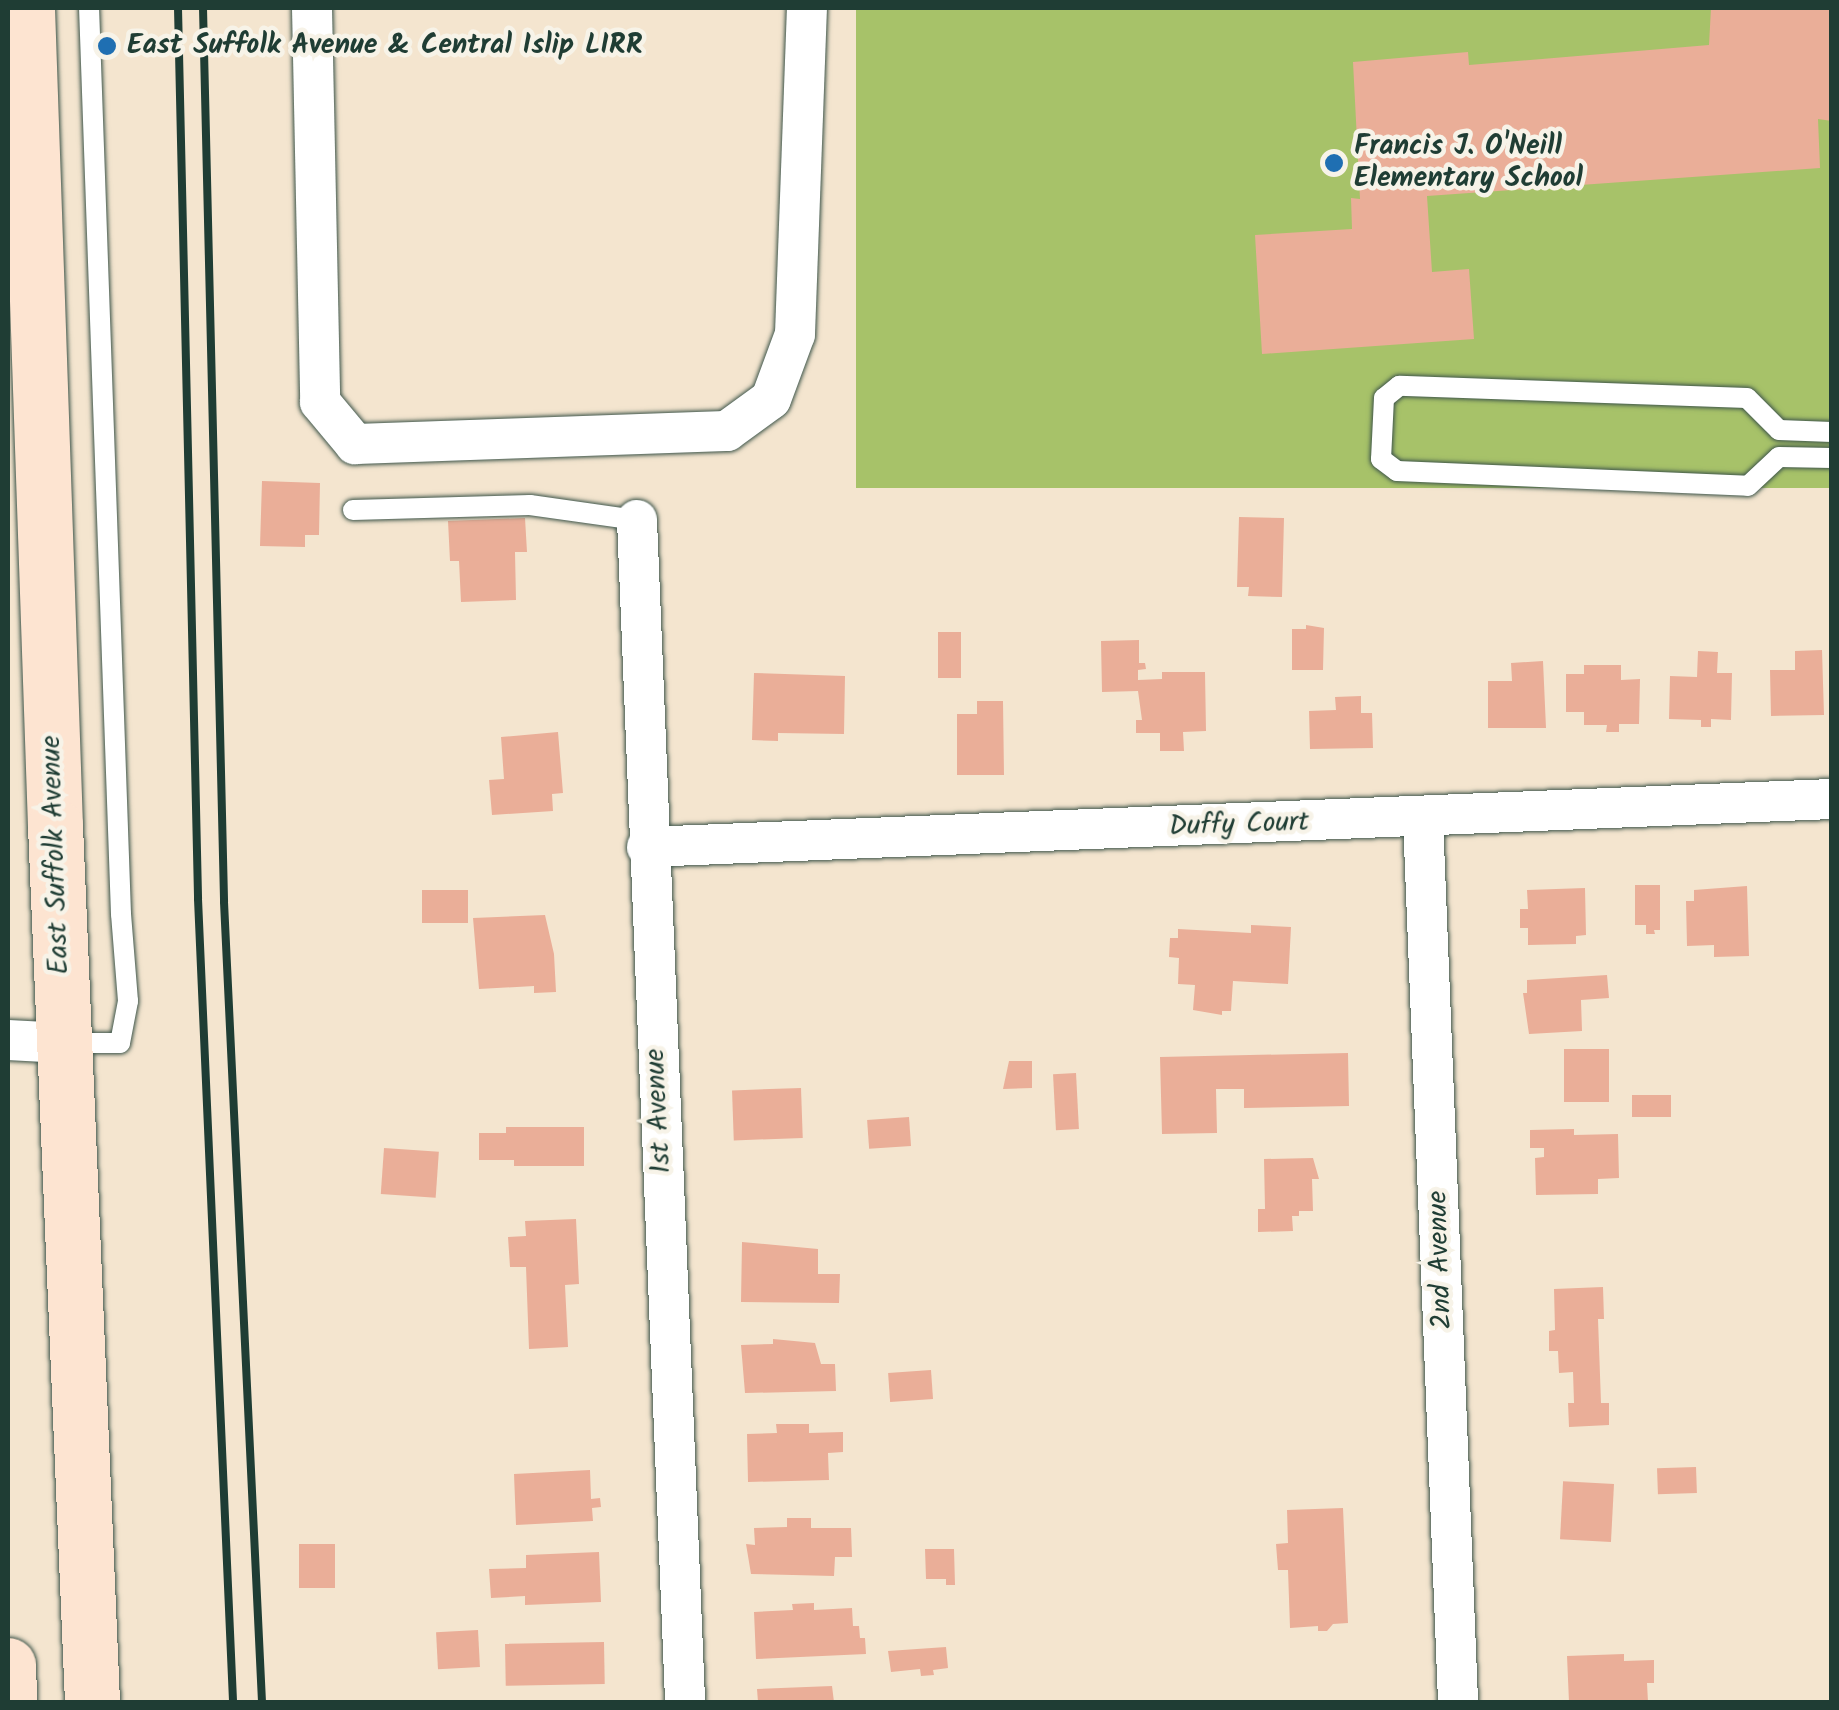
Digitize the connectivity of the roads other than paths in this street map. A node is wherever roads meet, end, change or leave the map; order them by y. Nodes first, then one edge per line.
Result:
1 (27, 8) edge
2 (89, 8) edge
3 (312, 8) edge
4 (807, 8) edge
5 (1832, 432) edge
6 (1832, 458) edge
7 (25, 483) edge
8 (353, 510) dead end
9 (636, 520) joint
10 (1832, 800) edge
11 (1423, 818) junction
12 (647, 847) junction
13 (8, 1040) edge
14 (64, 1044) junction
15 (8, 1665) edge
16 (9, 1702) edge
17 (92, 1702) edge
18 (685, 1702) edge
19 (1458, 1702) edge

1 - 7 main road, East Suffolk Avenue
2 - 14 lane
3 - 4 street
5 - 6 lane
7 - 14 main road, East Suffolk Avenue
8 - 9 lane
9 - 12 street, 1st Avenue
10 - 11 street, Duffy Court
11 - 12 street, Duffy Court
11 - 19 street, 2nd Avenue
12 - 18 street, 1st Avenue
13 - 14 street
14 - 17 main road, East Suffolk Avenue
15 - 16 main road

